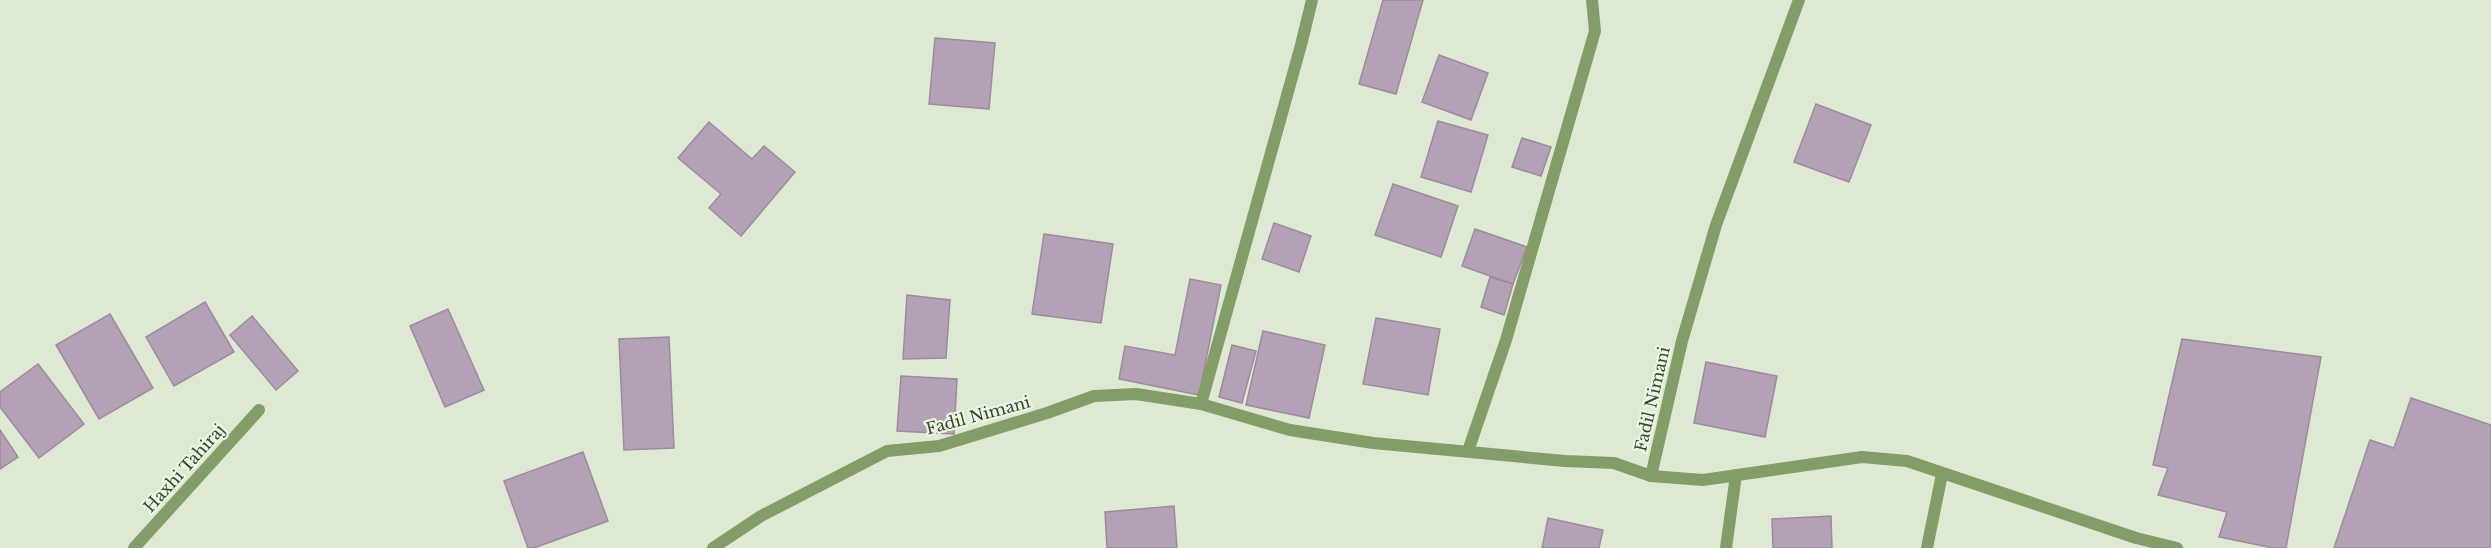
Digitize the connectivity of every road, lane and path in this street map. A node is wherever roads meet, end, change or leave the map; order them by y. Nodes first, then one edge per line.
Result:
1 (1312, 0) edge
2 (1592, 0) edge
3 (1799, 0) edge
4 (1201, 405) junction
5 (260, 410) dead end
6 (1468, 451) junction
7 (1942, 474) junction
8 (1736, 475) junction
9 (1651, 476) junction
10 (134, 548) edge
11 (713, 548) edge
12 (1726, 548) edge
13 (1927, 548) edge
14 (2177, 548) edge

1 - 4 street
2 - 6 street
3 - 9 street, Fadil Nimani
4 - 6 street, Fadil Nimani
4 - 11 street, Fadil Nimani
5 - 10 street, Haxhi Tahiraj
6 - 9 street, Fadil Nimani
7 - 8 street
7 - 13 street
7 - 14 street
8 - 9 street
8 - 12 street

